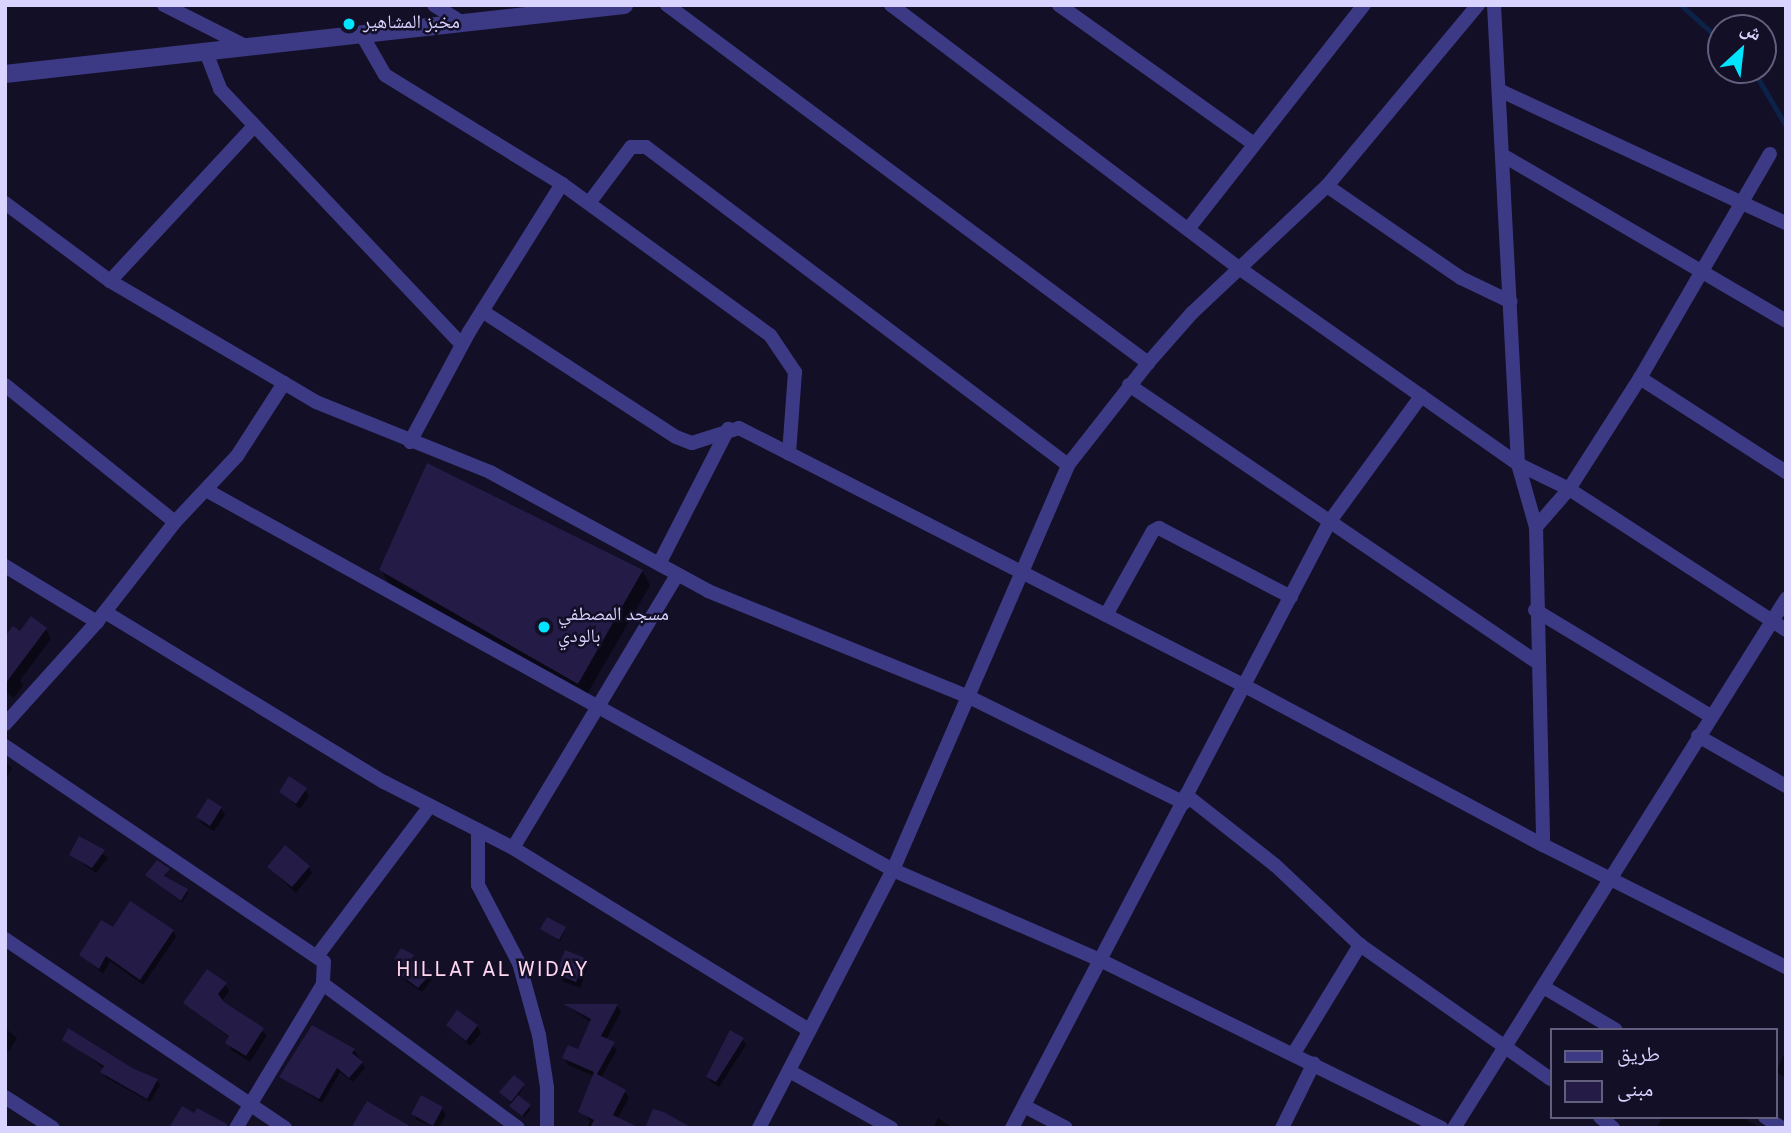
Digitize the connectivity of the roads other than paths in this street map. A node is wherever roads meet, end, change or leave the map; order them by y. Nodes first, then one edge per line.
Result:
1 (164, 5) edge
2 (434, 5) edge
3 (624, 5) edge
4 (667, 5) edge
5 (891, 5) edge
6 (1059, 5) edge
7 (1364, 5) edge
8 (1478, 5) edge
9 (1494, 5) edge
10 (465, 24) junction
11 (362, 35) junction
12 (250, 48) junction
13 (206, 52) junction
14 (5, 74) edge
15 (1501, 91) junction
16 (254, 126) junction
17 (1254, 144) junction
18 (1770, 153) dead end
19 (1504, 156) junction
20 (562, 184) junction
21 (1327, 186) junction
22 (5, 203) edge
23 (589, 203) junction
24 (1738, 204) junction
25 (1786, 223) edge
26 (1189, 228) junction
27 (1239, 268) junction
28 (1701, 271) junction
29 (110, 281) junction
30 (1511, 302) junction
31 (482, 311) junction
32 (1786, 321) edge
33 (462, 345) junction
34 (1148, 363) junction
35 (1640, 378) junction
36 (284, 383) junction
37 (5, 385) edge
38 (1129, 385) junction
39 (1421, 396) junction
40 (728, 429) junction
41 (410, 442) junction
42 (789, 454) junction
43 (1518, 464) junction
44 (1068, 466) junction
45 (1786, 472) edge
46 (1569, 489) junction
47 (206, 490) junction
48 (1330, 521) junction
49 (175, 522) junction
50 (1536, 527) junction
51 (659, 564) junction
52 (5, 566) edge
53 (1020, 571) junction
54 (677, 575) junction
55 (1291, 597) junction
56 (1786, 598) edge
57 (1535, 610) junction
58 (1106, 615) junction
59 (101, 617) junction
60 (1772, 621) junction
61 (1786, 630) edge
62 (1536, 662) junction
63 (1245, 686) junction
64 (967, 696) junction
65 (597, 707) junction
66 (1711, 716) junction
67 (5, 724) edge
68 (1698, 736) junction
69 (5, 746) edge
70 (1786, 786) edge
71 (1185, 799) junction
72 (430, 806) junction
73 (478, 830) junction
74 (1543, 845) junction
75 (513, 848) junction
76 (893, 870) junction
77 (1612, 879) junction
78 (5, 939) edge
79 (1360, 944) junction
80 (317, 956) junction
81 (1098, 959) junction
82 (1786, 967) edge
83 (323, 984) junction
84 (1545, 988) junction
85 (1613, 1028) edge
86 (809, 1030) junction
87 (1510, 1046) junction
88 (1294, 1053) junction
89 (1314, 1063) junction
90 (791, 1072) junction
91 (1550, 1078) edge
92 (5, 1097) edge
93 (249, 1103) junction
94 (1024, 1106) junction
95 (890, 1127) edge
96 (52, 1128) edge
97 (236, 1128) edge
98 (285, 1128) edge
99 (518, 1128) edge
100 (547, 1128) edge
101 (760, 1128) edge
102 (1012, 1128) edge
103 (1066, 1128) edge
104 (1282, 1128) edge
105 (1442, 1128) edge
106 (1454, 1128) edge

1 - 12 street
2 - 10 street
3 - 10 street
4 - 34 street
5 - 26 street
6 - 17 street
7 - 17 street
8 - 21 street
9 - 15 street
10 - 11 street
11 - 12 street
11 - 20 street
12 - 13 street
13 - 14 street
13 - 16 street
15 - 19 street
15 - 24 street
16 - 29 street
16 - 33 street
17 - 26 street
18 - 24 street
19 - 28 street
19 - 30 street
20 - 23 street
20 - 31 street
21 - 27 street
21 - 30 street
22 - 29 street
23 - 42 street
23 - 44 street
24 - 25 street
24 - 28 street
26 - 27 street
27 - 34 street
27 - 39 street
28 - 32 street
28 - 35 street
29 - 36 street
30 - 43 street
31 - 33 street
31 - 40 street
33 - 41 street
34 - 38 street
35 - 45 street
35 - 46 street
36 - 41 street
36 - 47 street
37 - 49 street
38 - 44 street
38 - 48 street
39 - 43 street
39 - 48 street
40 - 42 street
40 - 51 street
41 - 51 street
42 - 53 street
43 - 46 street
43 - 50 street
44 - 53 street
46 - 50 street
46 - 60 street
47 - 49 street
47 - 65 street
48 - 55 street
48 - 62 street
49 - 59 street
50 - 57 street
51 - 54 street
52 - 59 street
53 - 58 street
53 - 64 street
54 - 64 street
54 - 65 street
55 - 58 street
55 - 63 street
56 - 60 street
57 - 62 street
57 - 66 street
58 - 63 street
59 - 67 street
59 - 72 street
60 - 61 street
60 - 66 street
62 - 74 street
63 - 71 street
63 - 74 street
64 - 71 street
64 - 76 street
65 - 75 street
65 - 76 street
66 - 68 street
68 - 70 street
68 - 77 street
69 - 80 street
71 - 79 street
71 - 81 street
72 - 73 street
72 - 80 street
73 - 75 street
73 - 100 street
74 - 77 street
75 - 86 street
76 - 81 street
76 - 86 street
77 - 82 street
77 - 84 street
78 - 93 street
79 - 87 street
79 - 88 street
80 - 83 street
81 - 88 street
81 - 94 street
83 - 93 street
83 - 99 street
84 - 85 street
84 - 87 street
86 - 90 street
87 - 91 street
87 - 106 street
88 - 89 street
89 - 104 street
89 - 105 street
90 - 95 street
90 - 101 street
92 - 96 street
93 - 97 street
93 - 98 street
94 - 102 street
94 - 103 street

